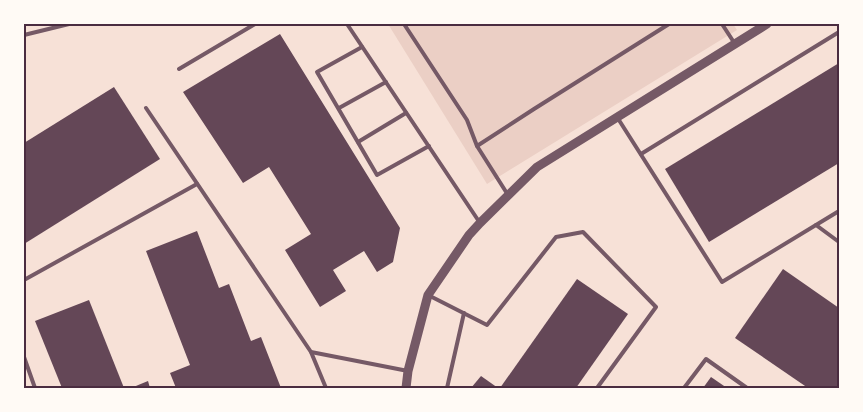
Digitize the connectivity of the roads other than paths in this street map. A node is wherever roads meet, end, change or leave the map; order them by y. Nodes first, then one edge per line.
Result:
1 (69, 24) edge
2 (255, 24) edge
3 (347, 24) edge
4 (404, 24) edge
5 (669, 24) edge
6 (722, 24) edge
7 (767, 24) edge
8 (839, 32) edge
9 (24, 35) edge
10 (735, 44) junction
11 (362, 47) junction
12 (179, 69) dead end
13 (386, 82) junction
14 (146, 108) dead end
15 (338, 108) junction
16 (406, 113) junction
17 (617, 117) junction
18 (358, 142) junction
19 (429, 146) junction
20 (477, 146) junction
21 (641, 154) junction
22 (197, 184) junction
23 (508, 195) junction
24 (839, 211) edge
25 (480, 224) junction
26 (816, 225) junction
27 (839, 242) edge
28 (24, 280) edge
29 (428, 295) junction
30 (464, 313) junction
31 (311, 352) junction
32 (24, 356) edge
33 (408, 371) junction
34 (35, 388) edge
35 (326, 388) edge
36 (406, 388) edge
37 (447, 388) edge
38 (597, 388) edge
39 (684, 388) edge
40 (747, 388) edge

1 - 9 lane
2 - 12 lane
3 - 11 lane
4 - 20 lane
5 - 20 lane
6 - 10 lane
7 - 10 street
8 - 21 lane
10 - 17 street
11 - 13 lane
11 - 15 lane
13 - 15 lane
13 - 16 lane
14 - 22 lane
15 - 18 lane
16 - 18 lane
16 - 19 lane
17 - 21 lane
17 - 23 street
18 - 19 lane
19 - 25 lane
20 - 23 lane
21 - 26 lane
22 - 28 lane
22 - 31 lane
23 - 25 street
24 - 26 lane
25 - 29 street
26 - 27 lane
29 - 30 lane
29 - 33 street
30 - 37 lane
30 - 38 lane
31 - 33 lane
31 - 35 lane
32 - 34 lane
33 - 36 street
39 - 40 lane

